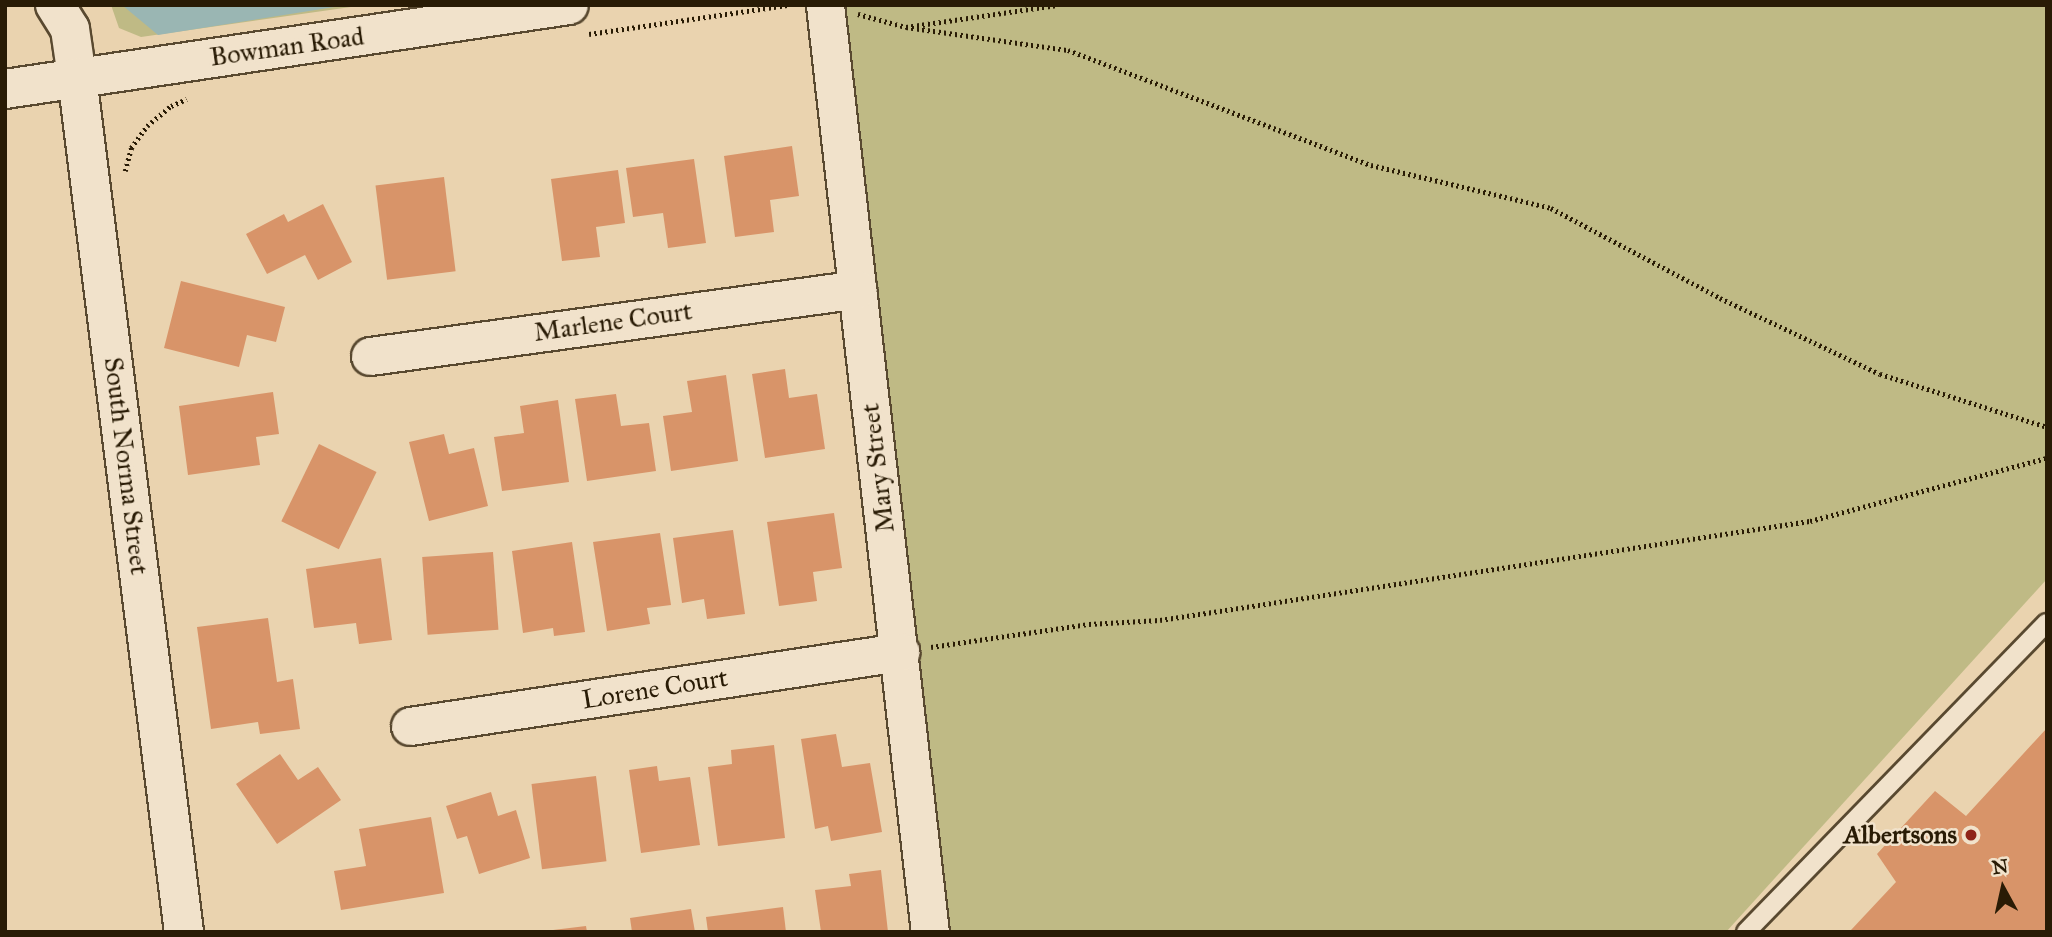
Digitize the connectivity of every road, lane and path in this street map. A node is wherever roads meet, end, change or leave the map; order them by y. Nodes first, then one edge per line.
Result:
1 (55, 5) edge
2 (789, 5) edge
3 (1057, 5) edge
4 (825, 7) edge
5 (575, 20) edge
6 (906, 27) junction
7 (77, 77) junction
8 (5, 89) edge
9 (200, 94) dead end
10 (123, 186) dead end
11 (857, 289) junction
12 (370, 356) dead end
13 (2047, 427) edge
14 (2047, 458) edge
15 (2047, 623) edge
16 (900, 652) junction
17 (410, 726) dead end
18 (184, 932) edge
19 (930, 932) edge
20 (1746, 932) edge

1 - 7 street, South Norma Street
2 - 5 path
3 - 6 path
4 - 6 path
4 - 11 street, Mary Street
5 - 7 street, Bowman Road
6 - 13 path
7 - 8 street, Bowman Road
7 - 18 street, South Norma Street
9 - 10 path
11 - 12 street, Marlene Court
11 - 16 street, Mary Street
14 - 16 path
15 - 20 lane
16 - 17 street, Lorene Court
16 - 19 street, Mary Street

